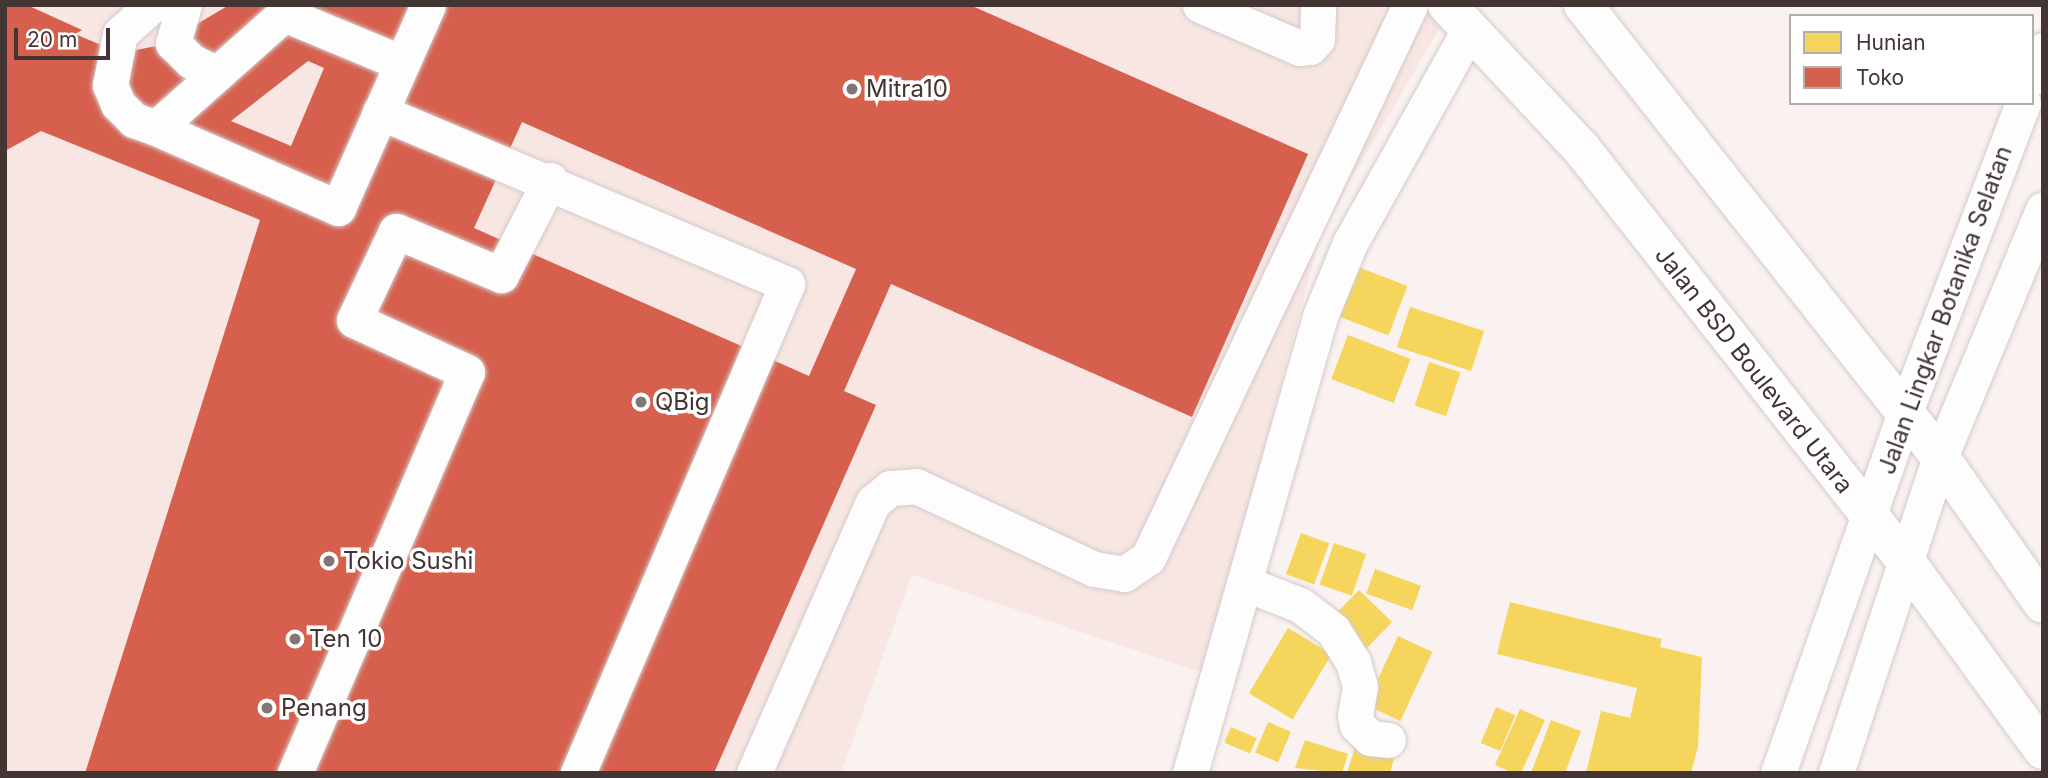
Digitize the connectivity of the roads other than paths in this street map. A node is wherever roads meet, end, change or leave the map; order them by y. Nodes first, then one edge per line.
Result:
1 (152, 5) edge
2 (184, 5) edge
3 (428, 5) edge
4 (1200, 5) edge
5 (1318, 5) edge
6 (1410, 5) edge
7 (1583, 5) edge
8 (1458, 17) edge
9 (2043, 50) edge
10 (402, 63) junction
11 (2034, 73) edge
12 (216, 74) junction
13 (2021, 105) edge
14 (380, 112) junction
15 (156, 128) junction
16 (550, 180) junction
17 (2043, 210) edge
18 (1905, 412) junction
19 (1940, 457) junction
20 (1870, 518) junction
21 (1907, 563) junction
22 (1246, 584) junction
23 (2043, 604) edge
24 (1388, 740) dead end
25 (2043, 750) edge
26 (295, 773) edge
27 (578, 773) edge
28 (754, 773) edge
29 (1190, 773) edge
30 (1777, 773) edge
31 (1836, 773) edge

1 - 15 street
2 - 12 street
3 - 10 street
4 - 5 street
6 - 28 street
7 - 18 main road
8 - 20 main road, Jalan BSD Boulevard Utara
8 - 22 street
9 - 11 street
10 - 12 street
10 - 14 street
12 - 15 street
13 - 18 street, Jalan Lingkar Botanika Selatan
14 - 15 street
14 - 16 street
16 - 26 street
16 - 27 street
17 - 19 street, Jalan Lingkar Botanika Selatan
18 - 19 main road
18 - 20 street, Jalan Lingkar Botanika Selatan
19 - 21 street, Jalan Lingkar Botanika Selatan
19 - 23 main road
20 - 21 main road, Jalan BSD Boulevard Utara
20 - 30 street, Jalan Lingkar Botanika Selatan
21 - 25 main road, Jalan BSD Boulevard Utara
21 - 31 street, Jalan Lingkar Botanika Selatan
22 - 24 street
22 - 29 street

